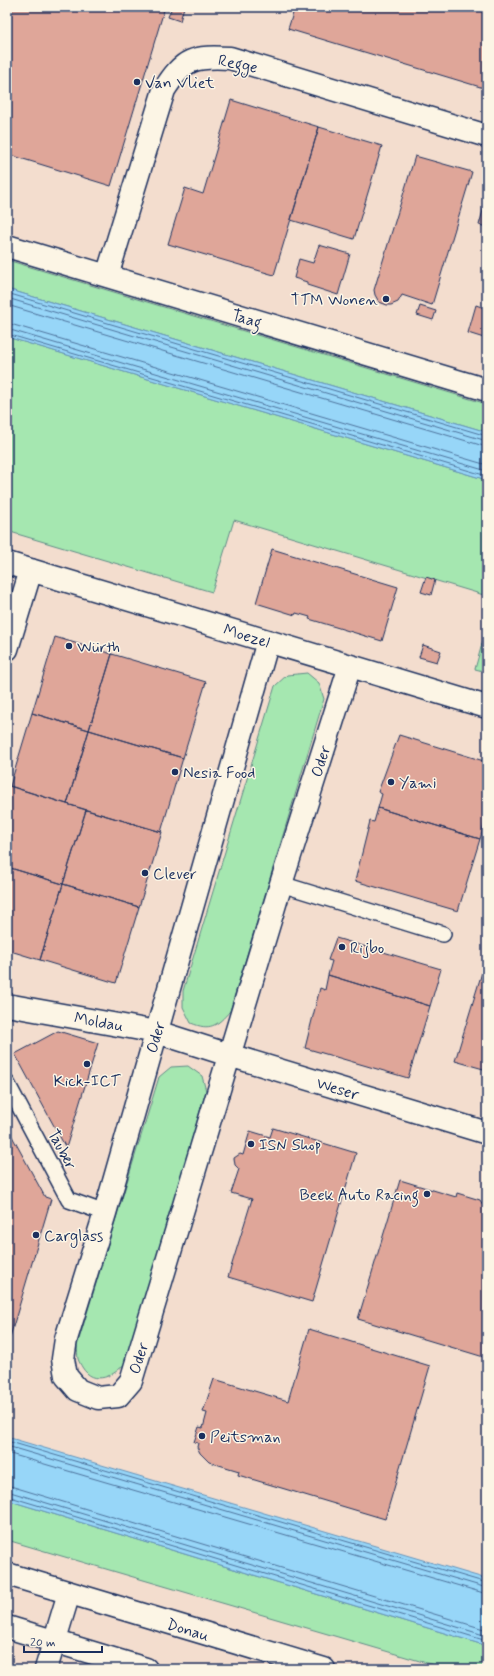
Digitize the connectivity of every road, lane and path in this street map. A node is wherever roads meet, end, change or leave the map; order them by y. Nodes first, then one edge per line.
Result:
1 (487, 136) edge
2 (7, 246) edge
3 (106, 276) junction
4 (487, 390) edge
5 (7, 563) edge
6 (31, 570) junction
7 (268, 641) junction
8 (7, 649) edge
9 (350, 666) junction
10 (487, 707) edge
11 (281, 884) junction
12 (443, 934) dead end
13 (7, 1005) edge
14 (157, 1032) junction
15 (190, 1042) joint
16 (229, 1056) junction
17 (7, 1083) edge
18 (487, 1133) edge
19 (105, 1212) junction
20 (7, 1574) edge
21 (69, 1593) junction
22 (7, 1627) edge
23 (54, 1641) junction
24 (46, 1669) edge
25 (146, 1669) edge
26 (324, 1669) edge

1 - 3 street, Regge
2 - 3 street, Taag
3 - 4 street, Taag
5 - 6 street, Moezel
6 - 7 street, Moezel
6 - 8 street
7 - 9 street, Moezel
7 - 14 street, Oder
9 - 10 street, Moezel
9 - 11 street, Oder
11 - 12 lane
11 - 16 street, Oder
13 - 14 street, Moldau
14 - 15 street, Moldau
14 - 19 street, Oder
15 - 16 street, Weser
16 - 18 street, Weser
16 - 19 street, Oder
17 - 19 lane, Tauber
20 - 21 street, Donau
21 - 23 street
21 - 26 street, Donau
22 - 23 street
23 - 24 street
23 - 25 street

